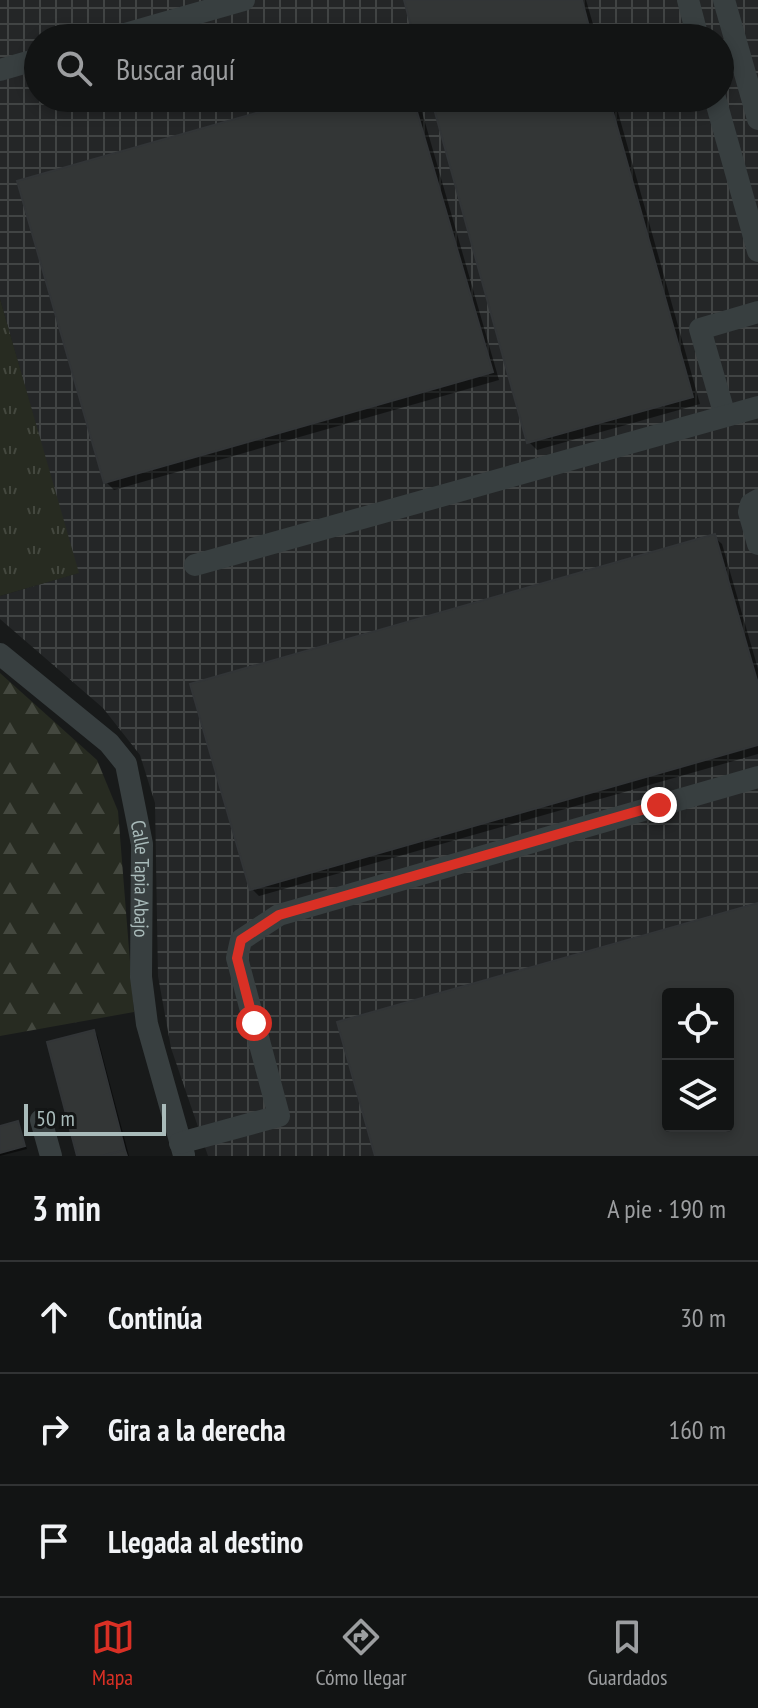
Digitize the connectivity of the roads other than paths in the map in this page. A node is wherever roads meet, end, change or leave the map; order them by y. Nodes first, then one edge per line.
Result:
1 (244, 0) edge
2 (688, 0) edge
3 (724, 0) edge
4 (160, 24) edge
5 (694, 24) edge
6 (733, 24) edge
7 (734, 28) edge
8 (24, 63) edge
9 (0, 70) edge
10 (752, 79) edge
11 (719, 112) edge
12 (758, 119) edge
13 (758, 251) edge
14 (758, 312) edge
15 (758, 407) edge
16 (725, 416) junction
17 (758, 500) edge
18 (758, 544) edge
19 (195, 565) dead end
20 (0, 654) edge
21 (758, 777) edge
22 (41, 1120) dead end
23 (182, 1150) edge
24 (51, 1156) edge

1 - 4 street
2 - 5 street
3 - 6 street
7 - 10 street
8 - 9 street
10 - 12 street
11 - 13 street
14 - 16 street
15 - 16 street
16 - 19 street
17 - 18 street
20 - 23 street, Calle Tapia Abajo
21 - 23 street
22 - 24 street

